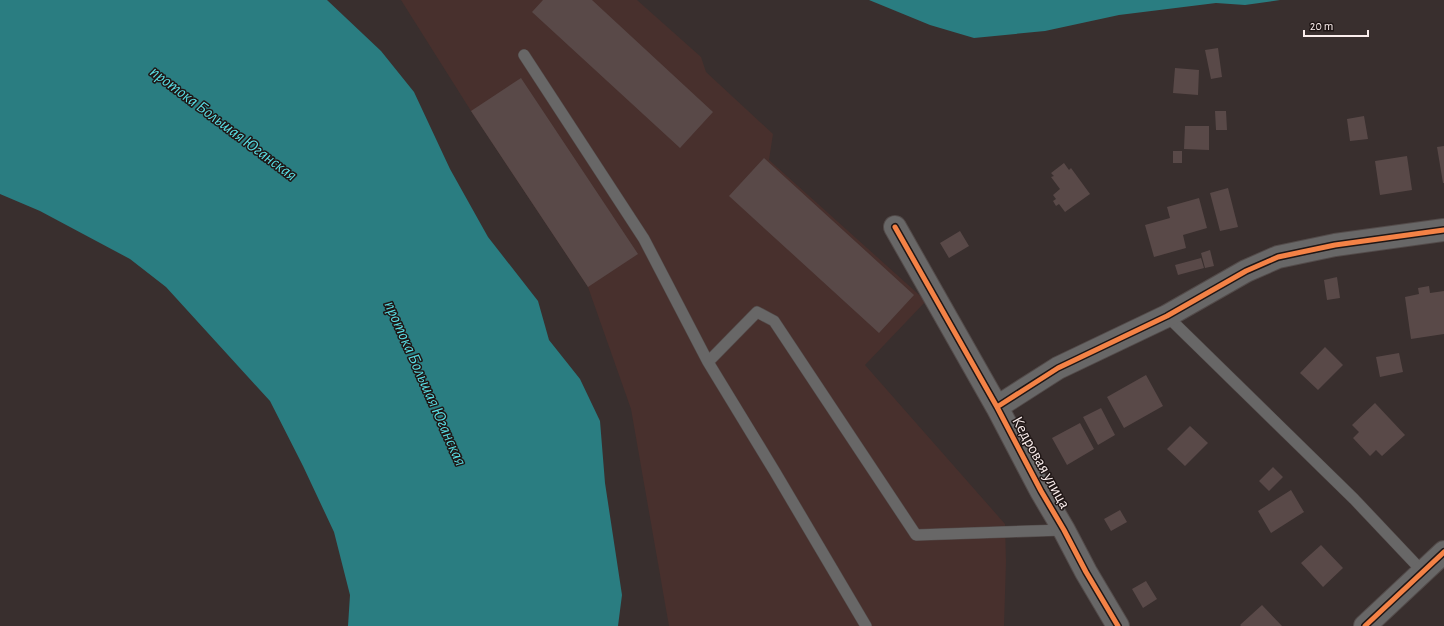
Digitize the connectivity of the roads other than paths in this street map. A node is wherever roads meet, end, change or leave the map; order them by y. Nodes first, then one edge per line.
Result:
1 (524, 55) dead end
2 (895, 227) dead end
3 (1444, 230) edge
4 (1167, 316) junction
5 (708, 362) junction
6 (997, 407) junction
7 (1064, 530) junction
8 (1444, 552) edge
9 (1423, 572) junction
10 (866, 626) edge
11 (1118, 626) edge
12 (1365, 626) edge

1 - 5 lane
2 - 6 street, Кедровая улица
3 - 4 street
4 - 6 street
4 - 9 lane
5 - 7 lane
5 - 10 lane
6 - 7 street, Кедровая улица
7 - 11 street, Кедровая улица
8 - 9 street
9 - 12 street

